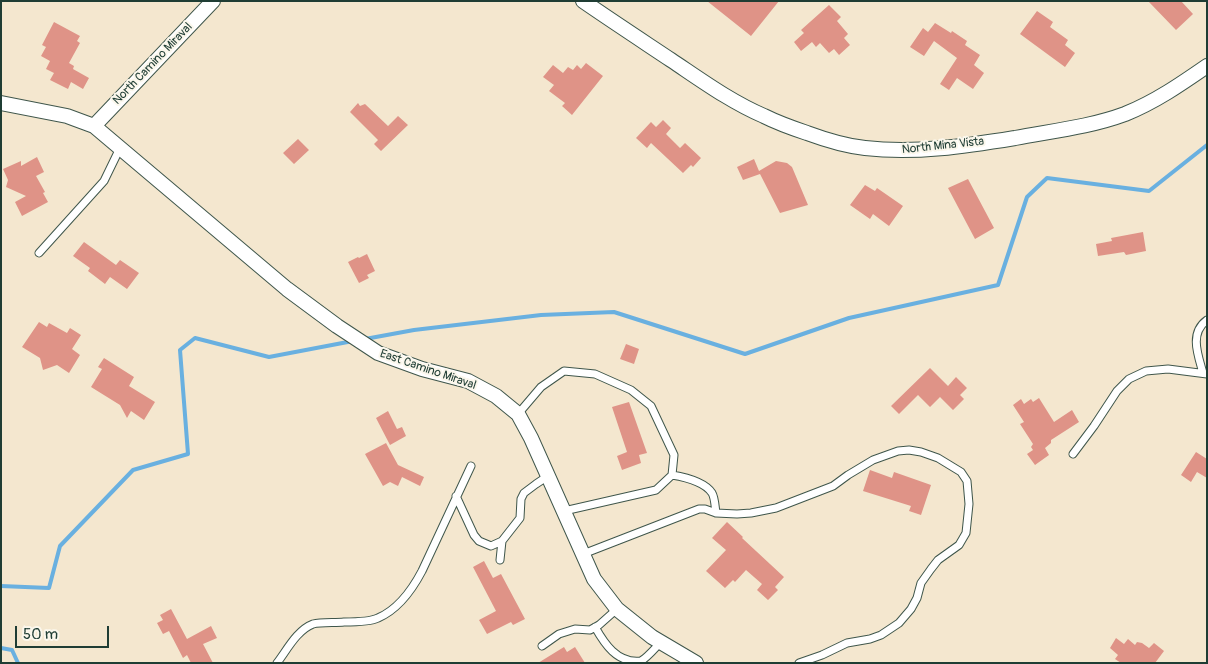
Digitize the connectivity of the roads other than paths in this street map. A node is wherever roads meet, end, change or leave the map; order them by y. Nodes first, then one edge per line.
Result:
1 (213, 1) edge
2 (583, 1) edge
3 (1207, 66) edge
4 (1, 103) edge
5 (94, 126) junction
6 (120, 148) junction
7 (40, 253) dead end
8 (1207, 320) edge
9 (1205, 373) edge
10 (518, 414) junction
11 (1074, 454) dead end
12 (471, 466) dead end
13 (672, 475) junction
14 (548, 476) junction
15 (456, 496) junction
16 (564, 511) junction
17 (716, 513) junction
18 (502, 541) junction
19 (583, 554) junction
20 (500, 560) dead end
21 (617, 609) junction
22 (595, 627) junction
23 (661, 642) junction
24 (542, 646) dead end
25 (276, 663) edge
26 (696, 663) edge
27 (799, 663) edge

1 - 5 street, North Camino Miraval
2 - 3 street, North Mina Vista
4 - 5 street, East Camino Miraval
5 - 6 street, East Camino Miraval
6 - 7 lane
6 - 10 street, East Camino Miraval
8 - 9 lane
9 - 11 lane
10 - 13 lane
10 - 14 street, East Camino Miraval
12 - 15 lane
13 - 16 lane
13 - 17 lane
14 - 16 street, East Camino Miraval
14 - 18 lane
15 - 18 lane
15 - 25 lane
16 - 19 street, East Camino Miraval
17 - 19 lane
17 - 27 lane
18 - 20 lane
19 - 21 street, East Camino Miraval
21 - 22 lane
21 - 23 street, East Camino Miraval
22 - 23 lane
22 - 24 lane
23 - 26 street, East Camino Miraval

